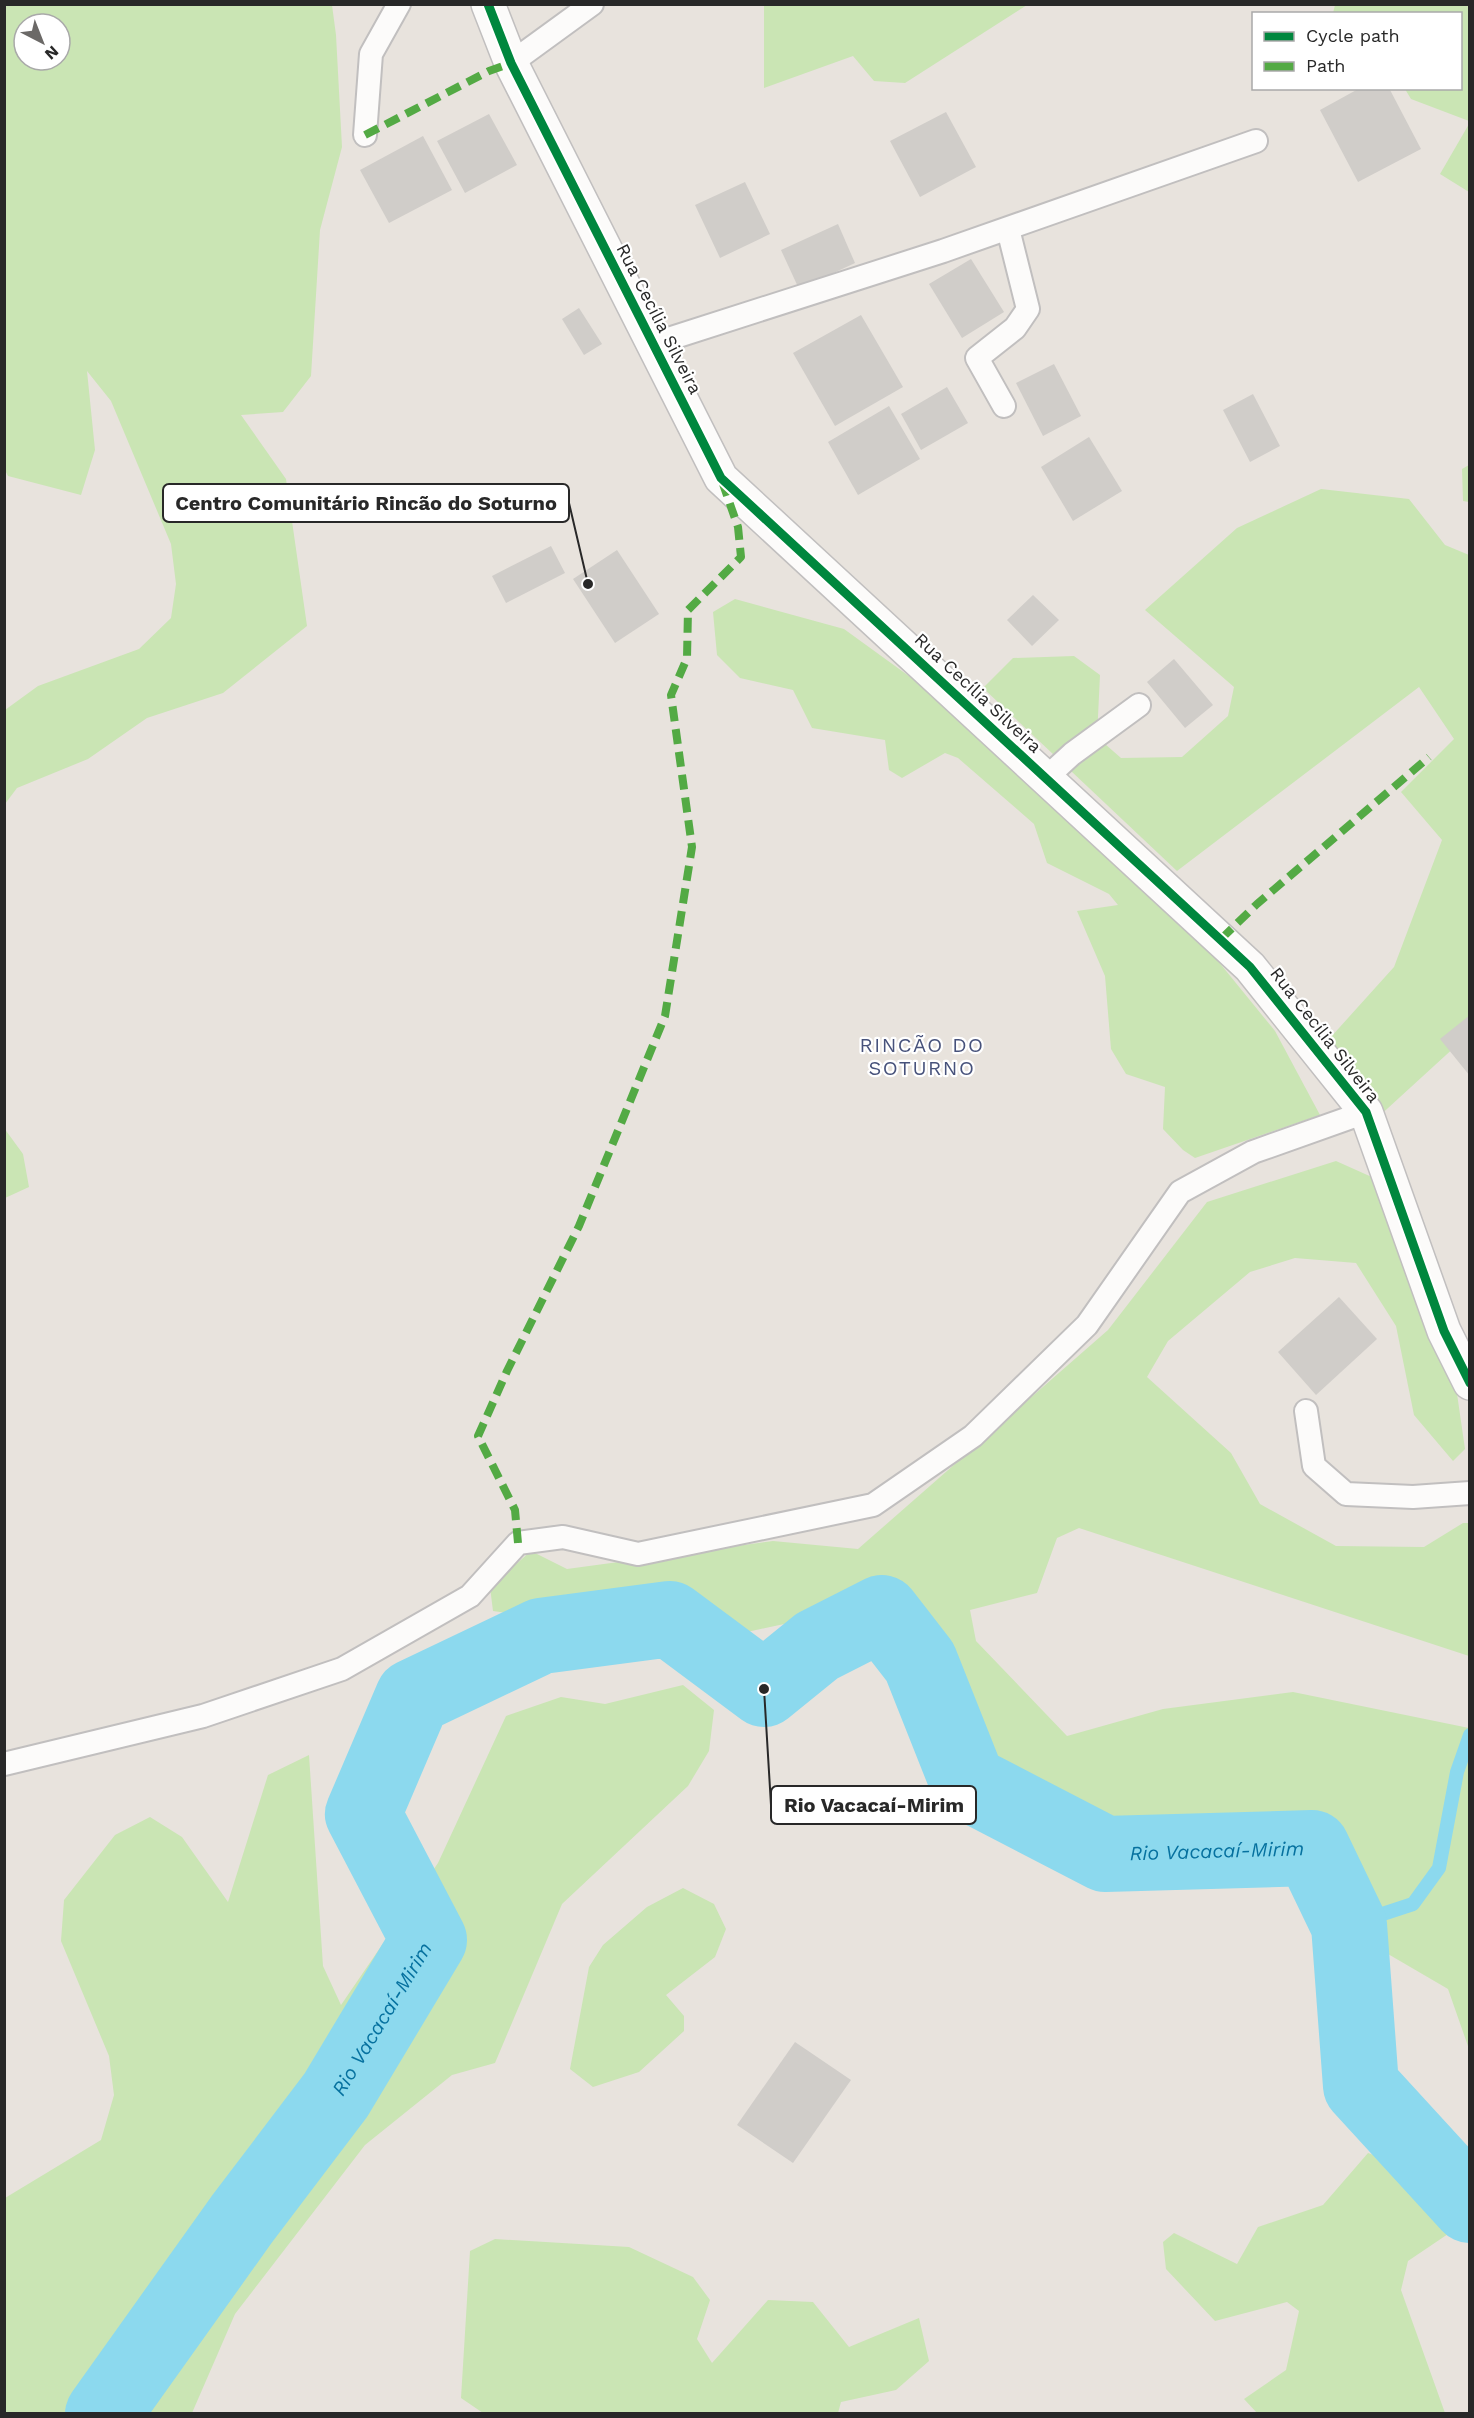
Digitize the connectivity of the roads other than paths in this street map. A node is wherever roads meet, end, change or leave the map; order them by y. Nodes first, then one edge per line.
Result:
1 (399, 4) edge
2 (488, 4) edge
3 (592, 4) edge
4 (511, 63) junction
5 (365, 135) dead end
6 (1256, 141) dead end
7 (1008, 229) junction
8 (653, 344) junction
9 (1005, 406) dead end
10 (1139, 705) dead end
11 (1047, 778) junction
12 (1366, 1112) junction
13 (1470, 1383) edge
14 (1306, 1411) dead end
15 (1470, 1493) edge
16 (4, 1764) edge

1 - 5 lane
2 - 4 street, Rua Cecília Silveira
3 - 4 lane
4 - 8 street, Rua Cecília Silveira
6 - 7 lane
7 - 8 lane
7 - 9 lane
8 - 11 street, Rua Cecília Silveira
10 - 11 lane
11 - 12 street, Rua Cecília Silveira
12 - 13 street, Rua Cecília Silveira
12 - 16 lane
14 - 15 lane

